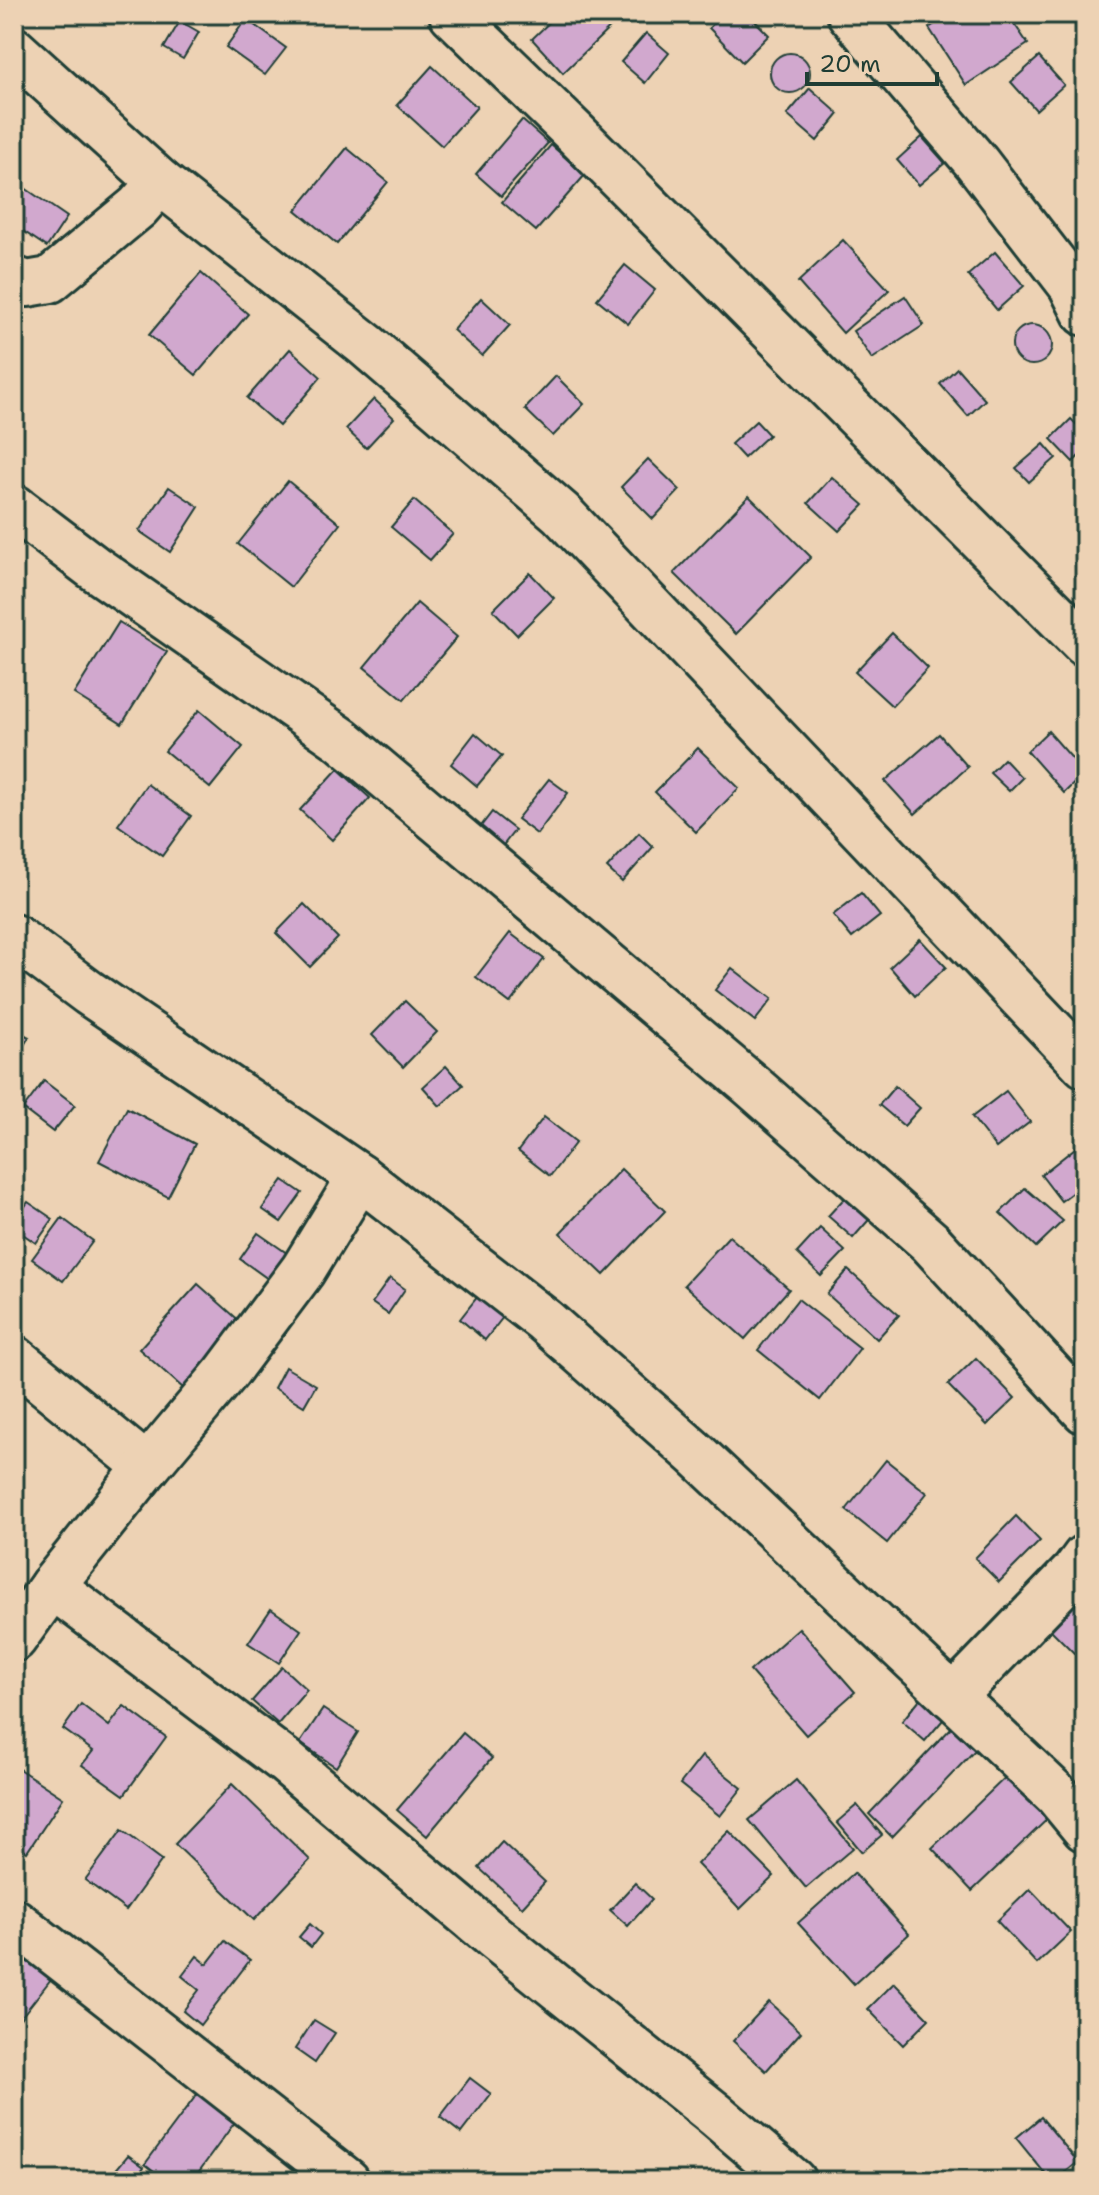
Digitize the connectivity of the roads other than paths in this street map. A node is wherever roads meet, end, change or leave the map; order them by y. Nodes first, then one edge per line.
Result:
1 (452, 14) edge
2 (850, 14) edge
3 (14, 50) edge
4 (160, 182) junction
5 (14, 279) edge
6 (1085, 313) edge
7 (14, 507) edge
8 (1085, 644) edge
9 (14, 937) edge
10 (1085, 1065) edge
11 (360, 1177) junction
12 (14, 1358) edge
13 (1085, 1411) edge
14 (147, 1467) junction
15 (1085, 1557) edge
16 (52, 1586) junction
17 (14, 1639) edge
18 (953, 1697) junction
19 (1085, 1829) edge
20 (14, 1921) edge
21 (347, 2181) edge
22 (793, 2181) edge

1 - 8 street
2 - 6 street
3 - 4 street
4 - 5 street
4 - 10 street
7 - 13 street
9 - 11 street
11 - 14 street
11 - 18 street
12 - 14 street
14 - 16 street
15 - 18 street
16 - 17 street
16 - 22 street
18 - 19 street
20 - 21 street

